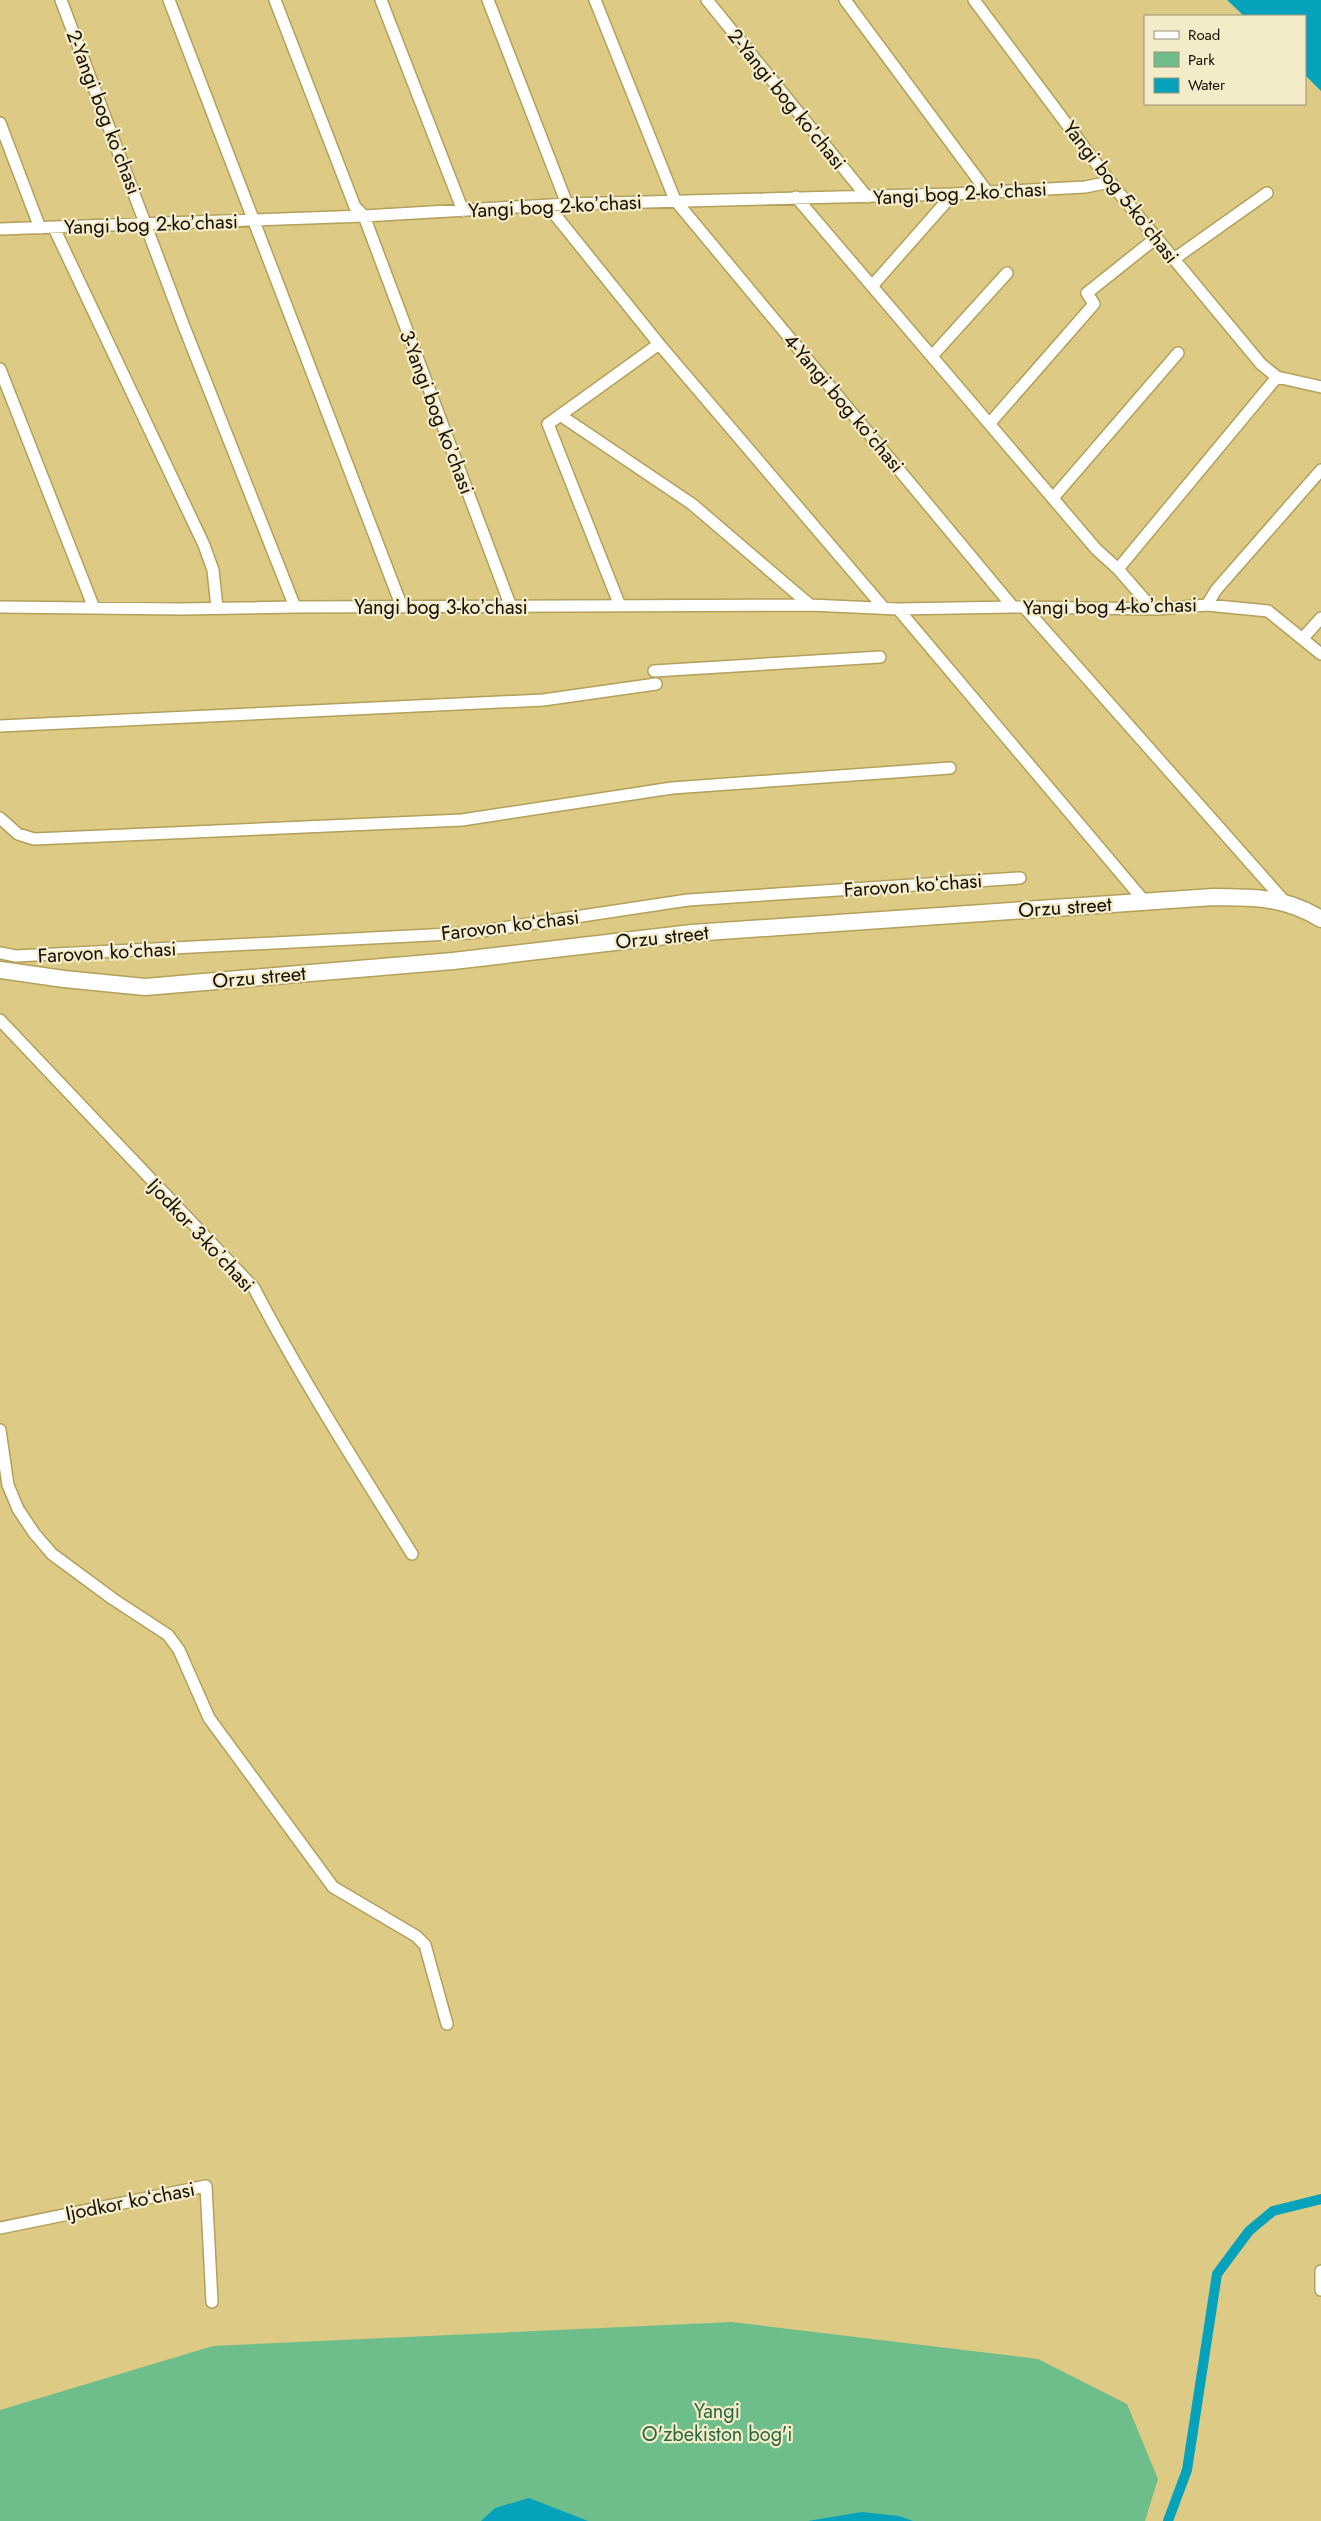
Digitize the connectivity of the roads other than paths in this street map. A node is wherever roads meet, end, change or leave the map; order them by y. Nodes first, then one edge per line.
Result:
1 (61, 0) edge
2 (169, 0) edge
3 (275, 0) edge
4 (381, 0) edge
5 (488, 0) edge
6 (595, 0) edge
7 (707, 0) edge
8 (846, 0) edge
9 (974, 0) edge
10 (0, 123) edge
11 (1110, 182) junction
12 (988, 193) junction
13 (1267, 193) dead end
14 (953, 194) junction
15 (796, 197) junction
16 (867, 197) junction
17 (675, 200) junction
18 (567, 204) junction
19 (548, 206) junction
20 (463, 211) junction
21 (364, 216) junction
22 (255, 221) junction
23 (147, 224) junction
24 (40, 228) junction
25 (54, 228) junction
26 (0, 229) edge
27 (1156, 238) junction
28 (1174, 259) junction
29 (1008, 273) dead end
30 (872, 286) junction
31 (659, 344) junction
32 (1178, 353) dead end
33 (932, 356) junction
34 (0, 369) edge
35 (1277, 377) junction
36 (1321, 387) edge
37 (560, 415) junction
38 (990, 423) junction
39 (1321, 470) edge
40 (1053, 498) junction
41 (1118, 569) junction
42 (1207, 604) junction
43 (810, 605) junction
44 (620, 606) junction
45 (0, 607) edge
46 (295, 607) junction
47 (402, 607) junction
48 (511, 607) junction
49 (883, 607) junction
50 (1151, 607) junction
51 (94, 608) junction
52 (217, 608) junction
53 (1019, 608) junction
54 (898, 609) junction
55 (1321, 618) edge
56 (1303, 638) junction
57 (1321, 654) edge
58 (880, 657) dead end
59 (654, 671) dead end
60 (656, 684) dead end
61 (0, 726) edge
62 (950, 768) dead end
63 (0, 818) edge
64 (1020, 878) dead end
65 (1284, 901) junction
66 (1144, 902) junction
67 (1321, 919) edge
68 (0, 953) edge
69 (0, 970) edge
70 (0, 1020) edge
71 (0, 1430) edge
72 (412, 1554) dead end
73 (447, 2024) dead end
74 (0, 2228) edge
75 (1321, 2271) edge
76 (1321, 2290) edge
77 (212, 2302) dead end

1 - 23 street, 2-Yangi bog koʼchasi
2 - 22 street
3 - 21 street
4 - 20 street
5 - 18 street
6 - 17 street
7 - 16 street, 2-Yangi bog koʼchasi
8 - 12 street
9 - 11 street, Yangi bog 5-koʼchasi
10 - 24 street
11 - 12 street, Yangi bog 2-koʼchasi
11 - 27 street, Yangi bog 5-koʼchasi
12 - 14 street, Yangi bog 2-koʼchasi
13 - 28 street
14 - 16 street, Yangi bog 2-koʼchasi
14 - 30 street
15 - 16 street, Yangi bog 2-koʼchasi
15 - 17 street, Yangi bog 2-koʼchasi
15 - 30 street
17 - 18 street, Yangi bog 2-koʼchasi
17 - 53 street, 4-Yangi bog koʼchasi
18 - 19 street, Yangi bog 2-koʼchasi
19 - 20 street, Yangi bog 2-koʼchasi
19 - 31 street
20 - 21 street, Yangi bog 2-koʼchasi
21 - 22 street, Yangi bog 2-koʼchasi
21 - 48 street, 3-Yangi bog koʼchasi
22 - 23 street, Yangi bog 2-koʼchasi
22 - 47 street
23 - 25 street, Yangi bog 2-koʼchasi
23 - 46 street
24 - 25 street, Yangi bog 2-koʼchasi
24 - 26 street, Yangi bog 2-koʼchasi
25 - 52 street
27 - 28 street, Yangi bog 5-koʼchasi
27 - 38 street
28 - 35 street, Yangi bog 5-koʼchasi
29 - 33 street
30 - 33 street
31 - 37 street
31 - 49 street
32 - 40 street
33 - 38 street
34 - 51 street
35 - 36 street
35 - 41 street
37 - 43 street
37 - 44 street
38 - 40 street
39 - 42 street
40 - 41 street
41 - 50 street
42 - 50 street, Yangi bog 4-koʼchasi
42 - 56 street, Yangi bog 4-koʼchasi
43 - 44 street, Yangi bog 3-koʼchasi
43 - 49 street, Yangi bog 3-koʼchasi
44 - 48 street, Yangi bog 3-koʼchasi
45 - 51 street, Yangi bog 3-koʼchasi
46 - 47 street, Yangi bog 3-koʼchasi
46 - 52 street, Yangi bog 3-koʼchasi
47 - 48 street, Yangi bog 3-koʼchasi
49 - 54 street, Yangi bog 4-koʼchasi
50 - 53 street, Yangi bog 4-koʼchasi
51 - 52 street, Yangi bog 3-koʼchasi
53 - 54 street, Yangi bog 4-koʼchasi
53 - 65 street, 4-Yangi bog koʼchasi
54 - 66 street
55 - 56 street
56 - 57 street, Yangi bog 4-koʼchasi
58 - 59 street
60 - 61 street
62 - 63 street
64 - 68 street, Farovon koʻchasi
65 - 66 main road, Orzu street
65 - 67 main road, Orzu street
66 - 69 main road, Orzu street
70 - 72 street, Ijodkor 3-koʼchasi
71 - 73 street
74 - 77 street, Ijodkor koʻchasi
75 - 76 street

